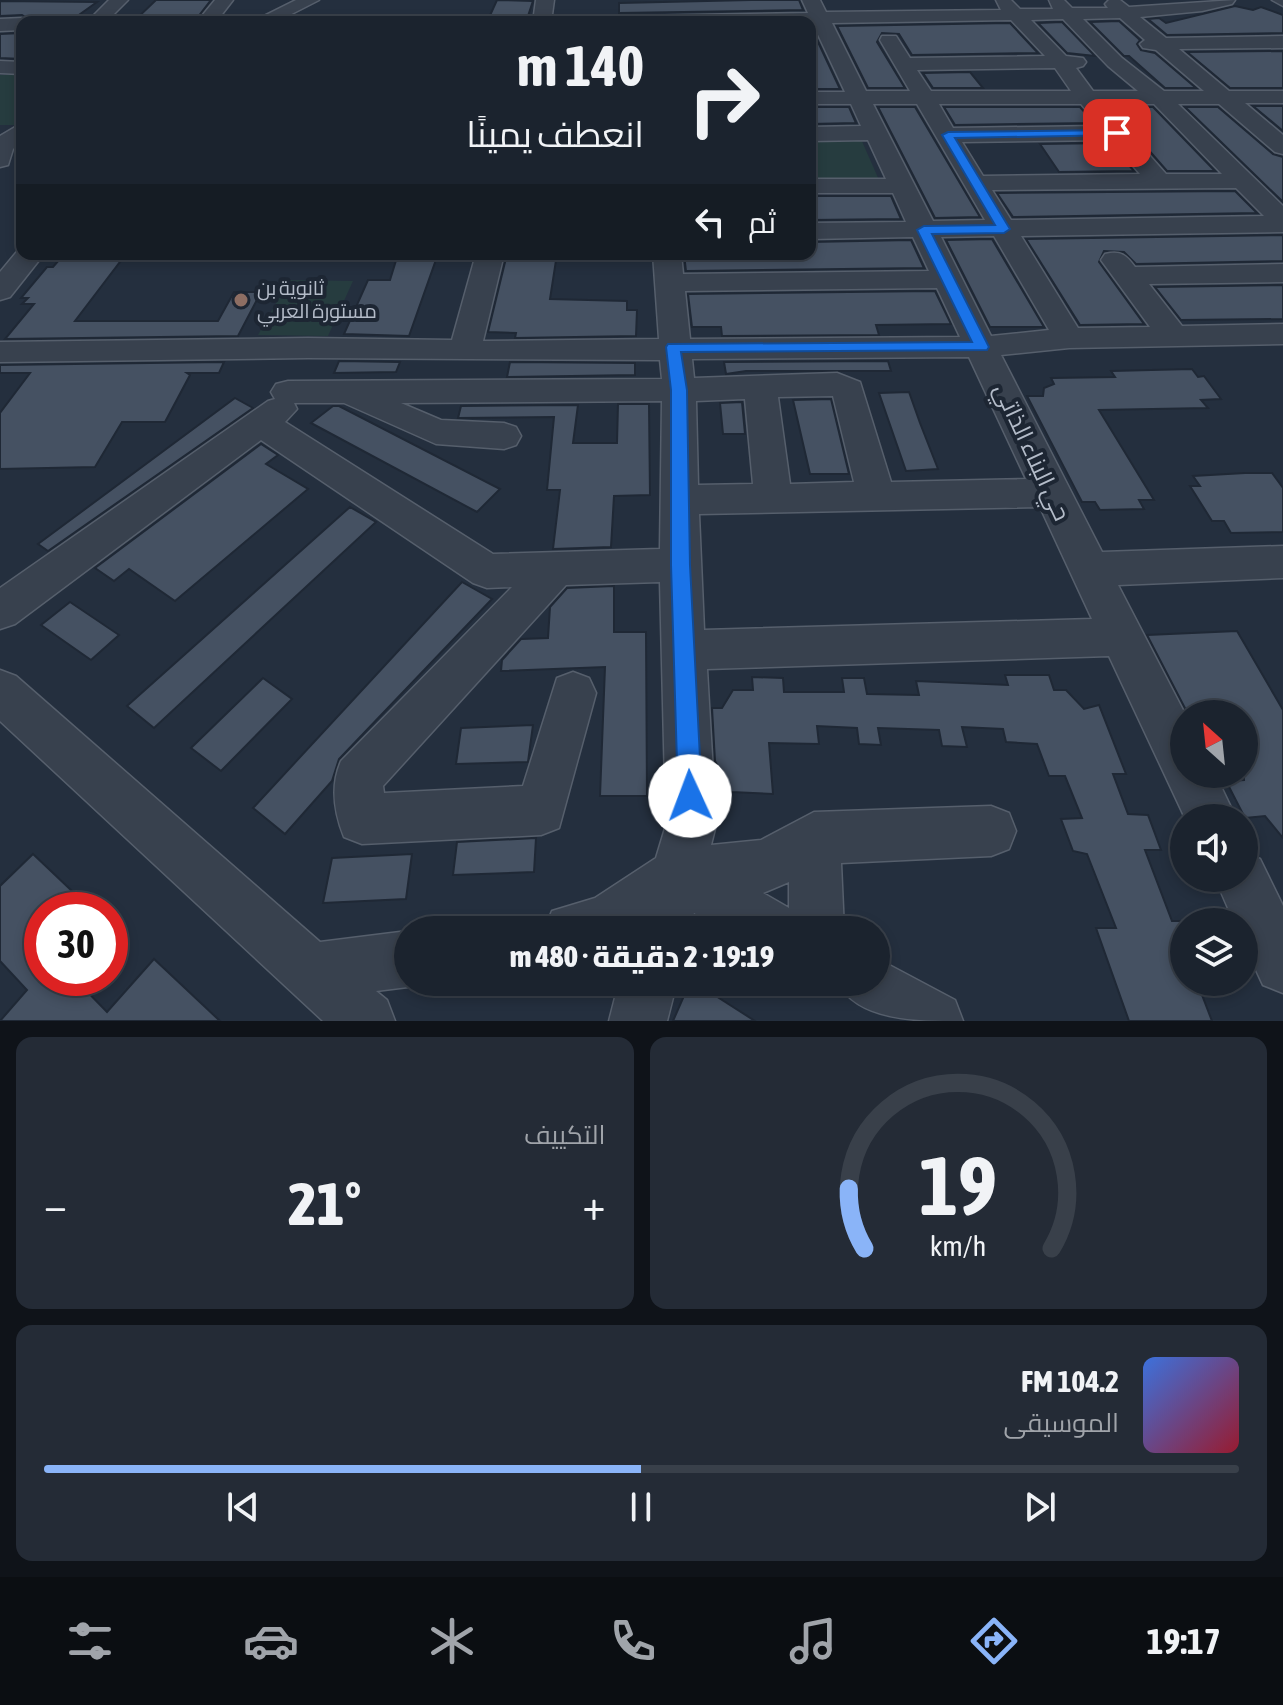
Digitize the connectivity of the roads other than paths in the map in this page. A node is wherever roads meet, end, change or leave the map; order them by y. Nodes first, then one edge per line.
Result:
1 (119, 0) edge
2 (224, 0) edge
3 (310, 0) edge
4 (867, 0) edge
5 (1226, 0) edge
6 (1194, 3) edge
7 (1116, 6) edge
8 (1007, 7) edge
9 (1061, 7) edge
10 (816, 9) edge
11 (102, 16) edge
12 (211, 16) edge
13 (274, 16) edge
14 (780, 16) edge
15 (875, 35) junction
16 (1037, 38) junction
17 (1007, 39) dead end
18 (919, 40) dead end
19 (820, 42) edge
20 (1163, 44) junction
21 (1279, 45) edge
22 (1125, 50) junction
23 (1061, 62) junction
24 (905, 64) junction
25 (1191, 69) junction
26 (1222, 69) dead end
27 (1283, 97) edge
28 (816, 98) edge
29 (857, 98) junction
30 (926, 98) junction
31 (1087, 98) junction
32 (1160, 98) junction
33 (1225, 98) junction
34 (878, 133) junction
35 (1117, 133) junction
36 (816, 134) edge
37 (948, 135) junction
38 (1281, 144) edge
39 (1159, 181) junction
40 (1244, 181) junction
41 (976, 183) junction
42 (816, 186) edge
43 (904, 186) junction
44 (1283, 222) edge
45 (1089, 226) junction
46 (1004, 229) junction
47 (924, 230) junction
48 (816, 231) edge
49 (25, 260) edge
50 (489, 260) edge
51 (669, 268) edge
52 (1283, 273) edge
53 (1127, 276) junction
54 (946, 279) junction
55 (0, 291) edge
56 (1283, 334) edge
57 (1173, 336) junction
58 (1069, 338) junction
59 (673, 347) junction
60 (982, 347) junction
61 (308, 348) junction
62 (476, 350) junction
63 (0, 352) edge
64 (760, 387) junction
65 (679, 390) junction
66 (346, 391) junction
67 (475, 391) junction
68 (288, 392) junction
69 (262, 424) junction
70 (504, 436) dead end
71 (1051, 493) junction
72 (876, 496) junction
73 (773, 498) junction
74 (680, 500) junction
75 (1283, 562) edge
76 (680, 565) junction
77 (556, 569) junction
78 (1087, 569) junction
79 (0, 611) edge
80 (1121, 637) junction
81 (684, 650) junction
82 (573, 693) dead end
83 (4, 705) edge
84 (1170, 735) edge
85 (991, 831) dead end
86 (814, 838) junction
87 (678, 874) junction
88 (1261, 904) edge
89 (615, 916) edge
90 (666, 916) edge
91 (751, 916) edge
92 (817, 916) edge
93 (1283, 965) edge
94 (394, 968) edge
95 (644, 996) edge
96 (890, 996) edge
97 (340, 1005) edge
98 (638, 1021) edge
99 (934, 1021) edge

1 - 11 street
2 - 12 street
3 - 13 street
4 - 15 street
5 - 6 street
6 - 7 street
7 - 9 street
7 - 20 street
8 - 9 street
8 - 15 street
8 - 16 street
9 - 22 street
10 - 14 street
10 - 15 street
10 - 19 street, حي البناء الذاتي
15 - 18 street
15 - 19 street
15 - 24 street
16 - 17 street
16 - 23 street
19 - 29 street, حي البناء الذاتي
20 - 21 street
20 - 22 street
20 - 25 street
22 - 23 street
22 - 32 street
23 - 24 street
23 - 31 street
24 - 30 street
25 - 26 street
25 - 33 street
27 - 33 street
28 - 29 street
29 - 30 street
29 - 34 street, حي البناء الذاتي
30 - 31 street
30 - 37 street
31 - 32 street
31 - 35 street
32 - 33 street
32 - 40 street
33 - 38 street
34 - 36 street
34 - 43 street, حي البناء الذاتي
35 - 37 street
35 - 39 street
37 - 41 street
39 - 40 street
39 - 41 street
40 - 44 street
41 - 46 street
42 - 43 street
43 - 47 street, حي البناء الذاتي
44 - 45 street
45 - 46 street
45 - 53 street
46 - 47 street
46 - 58 street
47 - 48 street
47 - 54 street, حي البناء الذاتي
49 - 55 street
50 - 62 street
51 - 54 street
51 - 59 street
52 - 53 street
53 - 57 street
54 - 60 street, حي البناء الذاتي
56 - 57 street
57 - 58 street
58 - 60 street
59 - 60 street
59 - 62 street
59 - 65 street
60 - 71 street, حي البناء الذاتي
61 - 62 street
61 - 63 street
61 - 68 street
62 - 67 street
64 - 65 street
64 - 72 street
64 - 73 street
65 - 67 street
65 - 74 street
66 - 67 street
66 - 68 street
66 - 70 street
68 - 69 street
69 - 77 street
69 - 79 street
71 - 72 street
71 - 78 street, حي البناء الذاتي
72 - 73 street
73 - 74 street
74 - 76 street
75 - 78 street
76 - 77 street
76 - 81 street
77 - 82 street
78 - 80 street, حي البناء الذاتي
80 - 81 street
80 - 84 street, حي البناء الذاتي
81 - 87 street
83 - 97 street
85 - 86 street
86 - 87 street
86 - 92 street
87 - 89 street
87 - 90 street
87 - 91 street
88 - 93 street
94 - 97 street
95 - 98 street
96 - 99 street

